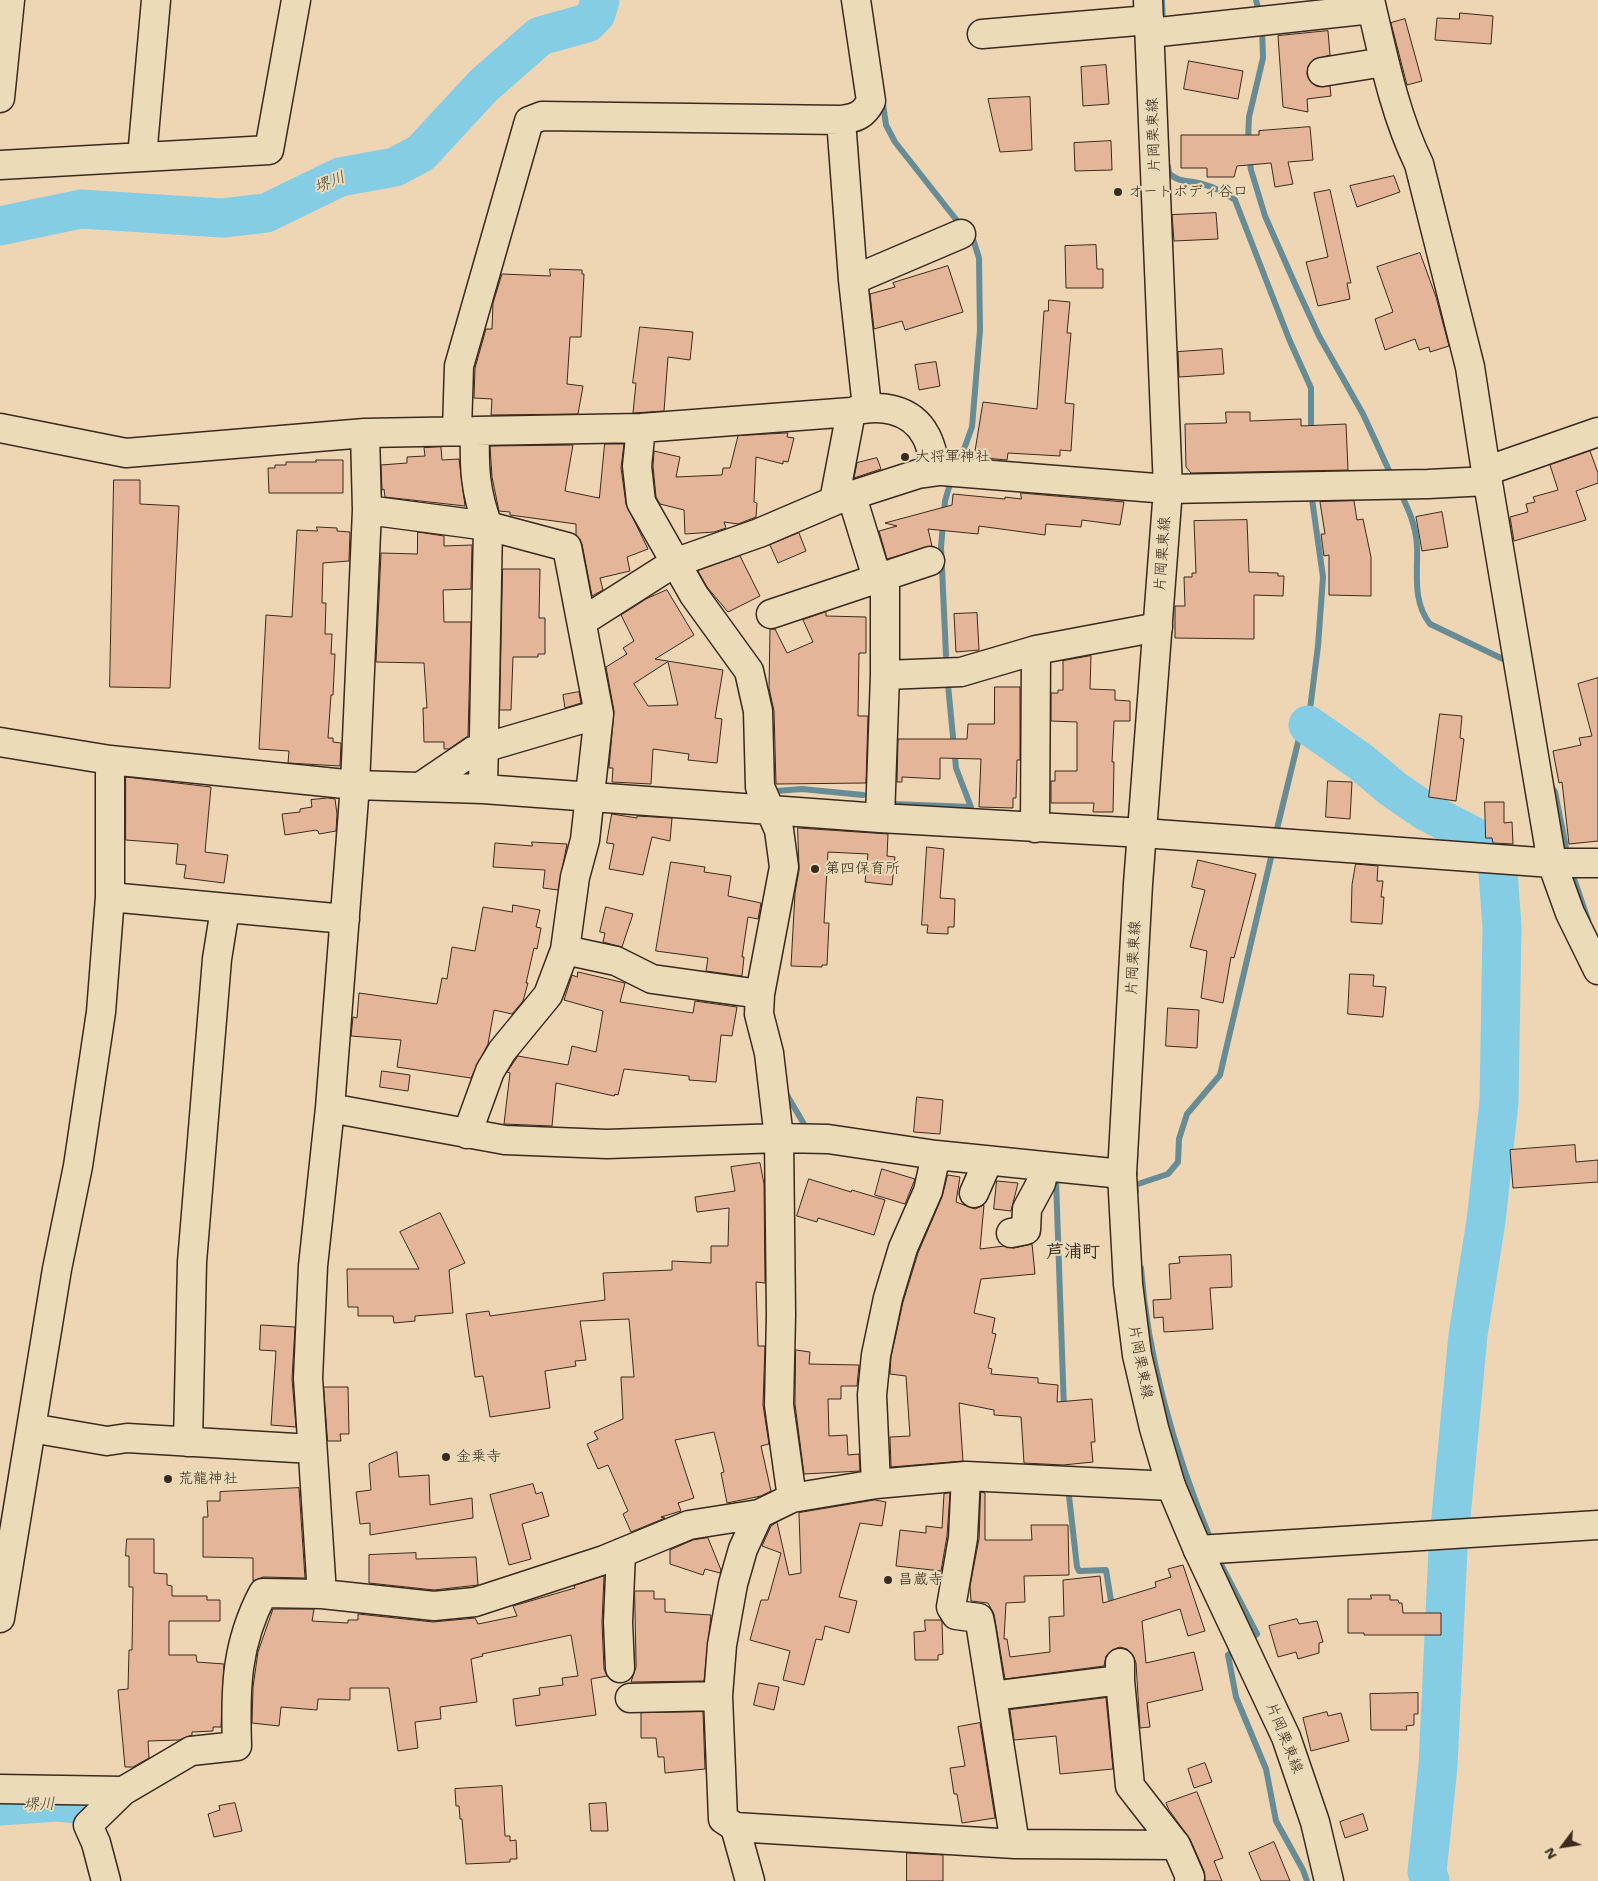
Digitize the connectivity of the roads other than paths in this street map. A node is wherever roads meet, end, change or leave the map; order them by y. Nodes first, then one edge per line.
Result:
1 (10, 0) edge
2 (156, 0) edge
3 (296, 0) edge
4 (856, 0) edge
5 (1372, 4) edge
6 (1149, 18) edge
7 (982, 34) dead end
8 (1384, 62) junction
9 (1322, 72) dead end
10 (0, 98) edge
11 (841, 120) junction
12 (142, 157) junction
13 (0, 165) edge
14 (961, 234) dead end
15 (853, 280) junction
16 (859, 409) junction
17 (0, 428) edge
18 (641, 428) junction
19 (466, 430) junction
20 (1598, 432) edge
21 (365, 433) junction
22 (941, 471) junction
23 (1487, 476) junction
24 (1168, 489) junction
25 (843, 499) junction
26 (367, 510) junction
27 (488, 526) junction
28 (930, 560) dead end
29 (674, 563) junction
30 (881, 577) junction
31 (771, 614) dead end
32 (583, 621) junction
33 (1158, 627) junction
34 (1036, 650) junction
35 (885, 675) junction
36 (599, 714) junction
37 (0, 742) edge
38 (484, 748) junction
39 (110, 760) junction
40 (355, 785) junction
41 (420, 787) junction
42 (483, 789) junction
43 (589, 797) junction
44 (759, 808) junction
45 (880, 818) junction
46 (1035, 828) junction
47 (1143, 833) junction
48 (1598, 863) edge
49 (1552, 864) junction
50 (110, 897) junction
51 (225, 909) junction
52 (345, 919) junction
53 (566, 950) junction
54 (1598, 970) edge
55 (752, 993) junction
56 (330, 1108) junction
57 (467, 1134) junction
58 (788, 1138) junction
59 (934, 1163) junction
60 (1044, 1172) junction
61 (1122, 1174) junction
62 (1011, 1234) dead end
63 (31, 1428) junction
64 (188, 1442) junction
65 (312, 1449) junction
66 (966, 1476) junction
67 (876, 1484) junction
68 (1171, 1486) junction
69 (792, 1498) junction
70 (759, 1514) junction
71 (1598, 1525) edge
72 (1198, 1550) junction
73 (621, 1553) junction
74 (322, 1594) junction
75 (0, 1618) edge
76 (620, 1668) dead end
77 (718, 1696) junction
78 (992, 1696) junction
79 (630, 1698) dead end
80 (0, 1789) edge
81 (123, 1791) junction
82 (735, 1827) junction
83 (1014, 1844) junction
84 (1176, 1845) junction
85 (1190, 1880) edge
86 (106, 1881) edge
87 (750, 1881) edge
88 (1329, 1881) edge

1 - 10 street
2 - 12 street
3 - 12 street
4 - 11 street
5 - 6 street
5 - 8 street
6 - 7 street
6 - 24 street, 片岡栗東線
8 - 9 street
8 - 23 street
11 - 15 street
11 - 19 street
12 - 13 street
14 - 15 street
15 - 16 street
16 - 18 street
16 - 22 street
16 - 25 street
17 - 21 street
18 - 19 street
18 - 29 street
19 - 21 street
19 - 27 street
20 - 23 street
21 - 26 street
22 - 24 street
22 - 25 street
23 - 24 street
23 - 49 street
24 - 33 street, 片岡栗東線
25 - 29 street
25 - 30 street
26 - 27 street
26 - 40 street
27 - 32 street
27 - 38 street
28 - 30 street
29 - 32 street
29 - 44 street
30 - 31 street
30 - 35 street
32 - 36 street
33 - 34 street
33 - 47 street, 片岡栗東線
34 - 35 street
34 - 46 street
35 - 45 street
36 - 38 street
36 - 43 street
37 - 39 street
38 - 41 street
38 - 42 street
39 - 40 street
39 - 50 street
40 - 41 street
40 - 52 street
41 - 42 street
42 - 43 street
43 - 44 street
43 - 53 street
44 - 45 street
44 - 55 street
45 - 46 street
46 - 47 street
47 - 49 street
47 - 61 street, 片岡栗東線
48 - 49 street
49 - 54 street
50 - 51 street
50 - 63 street
51 - 52 street
51 - 64 street
52 - 56 street
53 - 55 street
53 - 57 street
55 - 58 street
56 - 57 street
56 - 65 street
57 - 58 street
58 - 59 street
58 - 69 street
59 - 60 street
59 - 67 street
60 - 61 street
60 - 62 street
61 - 68 street, 片岡栗東線
63 - 64 street
63 - 75 street
64 - 65 street
65 - 74 street
66 - 67 street
66 - 68 street
66 - 78 street
67 - 69 street
68 - 72 street, 片岡栗東線
69 - 70 street
70 - 73 street
70 - 77 street
71 - 72 street
72 - 88 street, 片岡栗東線
73 - 74 street
73 - 76 street
74 - 81 street
77 - 79 street
77 - 82 street
78 - 83 street
78 - 84 street
80 - 81 street
81 - 86 street
82 - 83 street
82 - 87 street
83 - 84 street
84 - 85 street

